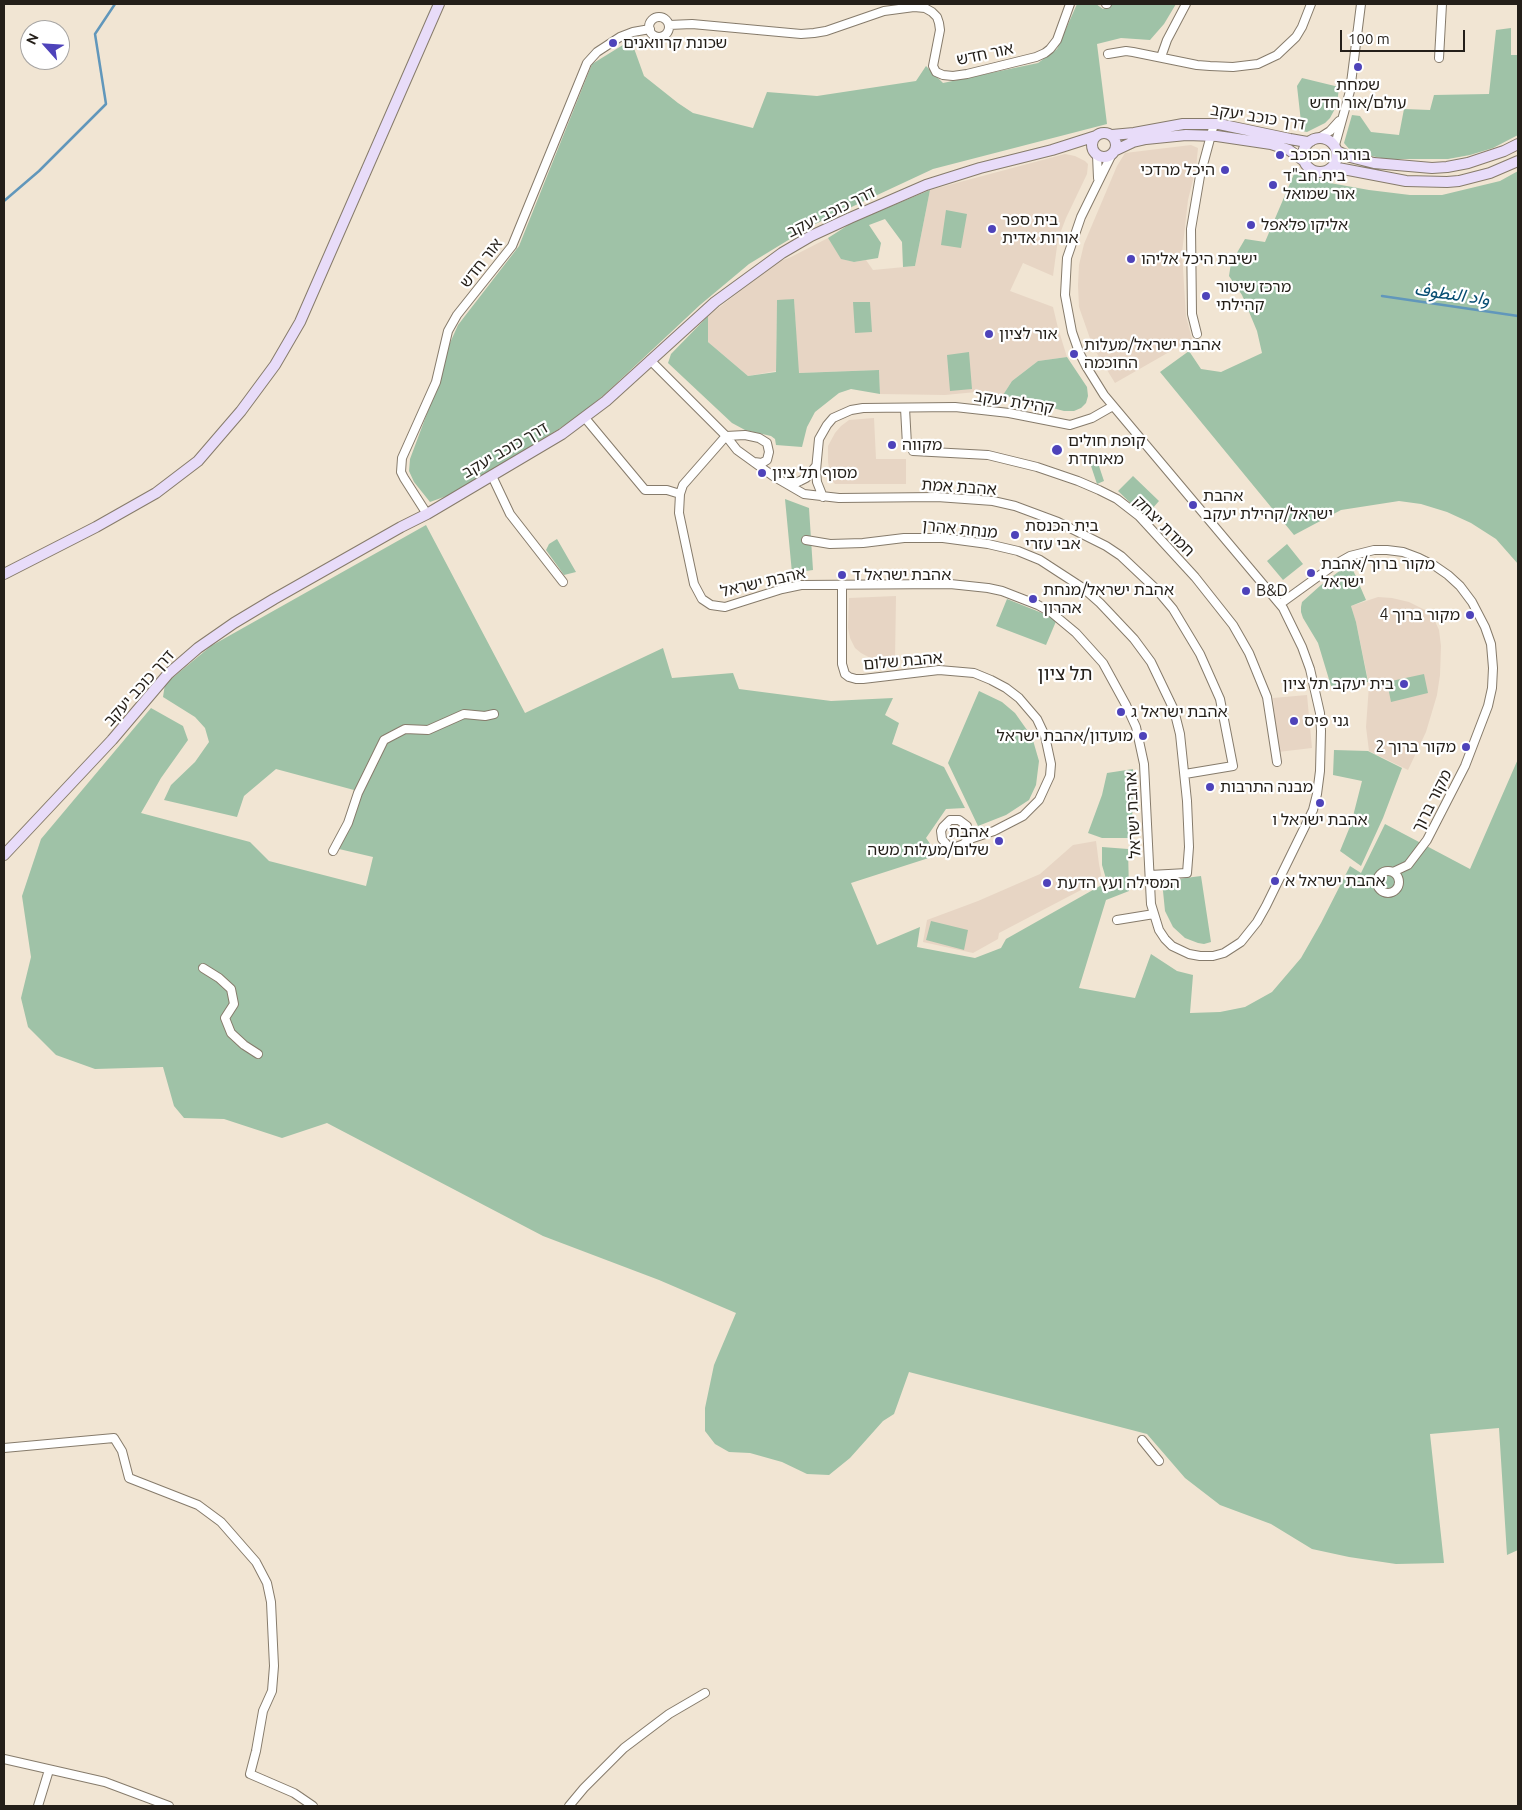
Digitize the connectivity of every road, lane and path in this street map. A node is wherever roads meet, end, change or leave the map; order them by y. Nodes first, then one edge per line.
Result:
1 (439, 4) edge
2 (1070, 4) edge
3 (1186, 4) edge
4 (1311, 4) edge
5 (1361, 4) edge
6 (1442, 4) edge
7 (669, 25) junction
8 (650, 29) junction
9 (1108, 54) dead end
10 (1161, 57) junction
11 (1439, 58) dead end
12 (1344, 113) junction
13 (1214, 124) junction
14 (1112, 135) junction
15 (1096, 136) junction
16 (1211, 136) junction
17 (1315, 140) junction
18 (1518, 144) edge
19 (1068, 146) junction
20 (1336, 148) junction
21 (1096, 153) junction
22 (1113, 153) junction
23 (1304, 161) junction
24 (1518, 161) edge
25 (1329, 170) junction
26 (1098, 182) junction
27 (1197, 334) dead end
28 (650, 360) junction
29 (1113, 406) junction
30 (905, 408) junction
31 (585, 418) junction
32 (726, 436) junction
33 (754, 462) junction
34 (816, 466) junction
35 (492, 476) junction
36 (785, 483) junction
37 (680, 494) junction
38 (823, 497) junction
39 (427, 514) junction
40 (806, 540) dead end
41 (4, 574) edge
42 (563, 582) dead end
43 (842, 585) junction
44 (1280, 604) junction
45 (494, 714) dead end
46 (1277, 762) dead end
47 (1185, 774) junction
48 (968, 831) junction
49 (985, 834) junction
50 (967, 840) junction
51 (333, 852) dead end
52 (4, 855) edge
53 (1408, 865) junction
54 (1393, 872) junction
55 (1150, 875) junction
56 (1399, 881) junction
57 (1154, 914) junction
58 (1118, 920) dead end
59 (203, 968) dead end
60 (258, 1054) dead end
61 (1142, 1440) dead end
62 (4, 1448) edge
63 (1159, 1461) dead end
64 (705, 1693) dead end
65 (4, 1759) edge
66 (49, 1770) junction
67 (38, 1806) edge
68 (168, 1806) edge
69 (313, 1806) edge
70 (569, 1806) edge

1 - 41 street
2 - 7 street, אור חדש
3 - 10 street
4 - 10 street
5 - 12 street
6 - 11 street
7 - 8 street
7 - 8 street
8 - 39 street, אור חדש
9 - 10 street
12 - 17 street
12 - 20 street
13 - 14 street, דרך כוכב יעקב
13 - 16 street
13 - 17 street, דרך כוכב יעקב
14 - 15 street
14 - 22 street
15 - 19 street, דרך כוכב יעקב
15 - 21 street
16 - 22 street, דרך כוכב יעקב
16 - 23 street, דרך כוכב יעקב
16 - 27 street
17 - 20 street
17 - 23 street
18 - 20 street
19 - 21 street, דרך כוכב יעקב
19 - 28 street, דרך כוכב יעקב
20 - 25 street
21 - 22 street
21 - 26 street
22 - 26 street, אהבת ישראל
23 - 25 street
24 - 25 street
26 - 29 street, אהבת ישראל
28 - 31 street, דרך כוכב יעקב
28 - 32 street, אהבת אמת
29 - 30 street, קהילת יעקב
29 - 44 street, אהבת ישראל
30 - 34 street, קהילת יעקב
30 - 46 street, חמדת יצחק
31 - 35 street, דרך כוכב יעקב
31 - 37 street
32 - 33 street, אהבת אמת
32 - 33 street
32 - 37 street
33 - 36 street, אהבת אמת
34 - 36 street
34 - 38 street, קהילת יעקב
35 - 39 street, דרך כוכב יעקב
35 - 42 street
36 - 38 street, אהבת אמת
37 - 43 street, אהבת ישראל
38 - 47 street, אהבת אמת
39 - 52 street, דרך כוכב יעקב
40 - 47 street, מנחת אהרן
43 - 49 street, אהבת שלום
43 - 55 street, אהבת ישראל
44 - 53 street, מקור ברוך
44 - 57 street, אהבת ישראל
45 - 51 street
47 - 55 street, מנחת אהרן
48 - 49 street
48 - 50 street
48 - 50 street
49 - 50 street
53 - 54 street, מקור ברוך
53 - 56 street
54 - 56 street
54 - 56 street
55 - 57 street, אהבת ישראל
57 - 58 street
59 - 60 street
61 - 63 street
62 - 69 street
64 - 70 street
65 - 66 street
66 - 67 street
66 - 68 street

